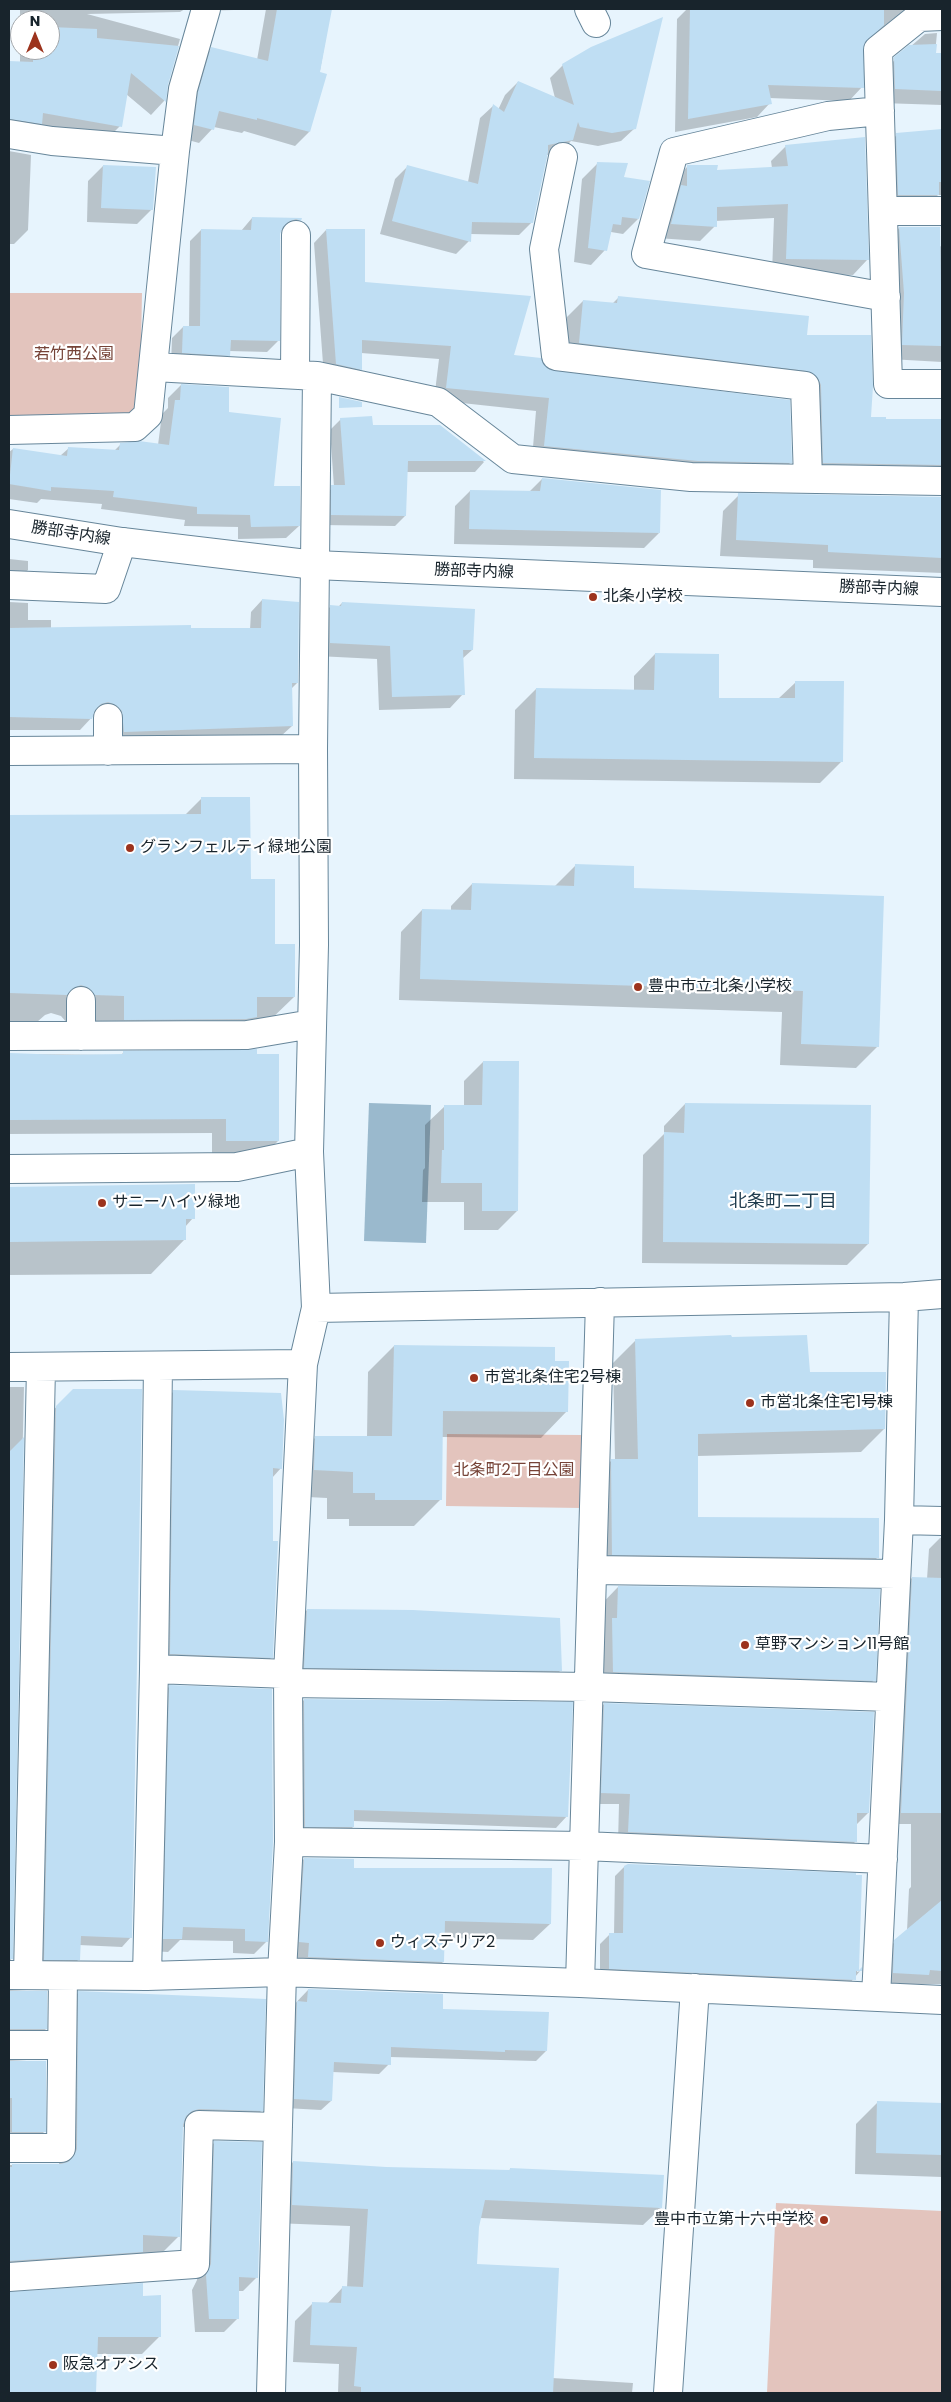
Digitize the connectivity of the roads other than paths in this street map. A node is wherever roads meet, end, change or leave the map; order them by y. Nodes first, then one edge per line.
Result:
1 (206, 9) edge
2 (926, 14) edge
3 (880, 111) junction
4 (9, 134) edge
5 (174, 151) junction
6 (563, 157) dead end
7 (883, 211) junction
8 (942, 211) edge
9 (296, 235) dead end
10 (886, 297) junction
11 (154, 367) junction
12 (306, 375) junction
13 (942, 384) edge
14 (9, 430) edge
15 (808, 479) junction
16 (942, 481) edge
17 (9, 524) edge
18 (122, 542) junction
19 (315, 565) junction
20 (9, 585) edge
21 (942, 592) edge
22 (108, 718) dead end
23 (313, 749) junction
24 (9, 751) edge
25 (108, 751) junction
26 (81, 1001) dead end
27 (312, 1024) junction
28 (9, 1036) edge
29 (82, 1036) junction
30 (309, 1152) junction
31 (9, 1169) edge
32 (942, 1294) edge
33 (904, 1297) junction
34 (600, 1302) junction
35 (316, 1308) junction
36 (303, 1364) junction
37 (158, 1366) junction
38 (9, 1367) edge
39 (41, 1367) junction
40 (899, 1520) junction
41 (942, 1521) edge
42 (592, 1570) junction
43 (896, 1574) junction
44 (154, 1669) junction
45 (288, 1678) junction
46 (588, 1687) junction
47 (890, 1697) junction
48 (289, 1842) junction
49 (584, 1846) junction
50 (883, 1859) junction
51 (282, 1972) junction
52 (19, 1975) edge
53 (147, 1976) junction
54 (64, 1977) junction
55 (580, 1983) junction
56 (695, 1988) junction
57 (876, 1997) junction
58 (942, 2000) edge
59 (9, 2045) edge
60 (62, 2045) junction
61 (278, 2127) junction
62 (9, 2148) edge
63 (9, 2277) edge
64 (270, 2393) edge
65 (668, 2393) edge

1 - 5 street
2 - 3 street
3 - 7 street
3 - 10 street
4 - 5 street
5 - 11 street
6 - 15 street
7 - 8 street
7 - 10 street
9 - 12 street
10 - 13 street
11 - 12 street
11 - 14 street
12 - 15 street
12 - 19 street
15 - 16 street
17 - 18 street, 勝部寺内線
18 - 19 street, 勝部寺内線
18 - 20 street
19 - 21 street, 勝部寺内線
19 - 23 street
22 - 25 street
23 - 25 street
23 - 27 street
24 - 25 street
26 - 29 street
27 - 29 street
27 - 30 street
28 - 29 street
30 - 31 street
30 - 35 street
32 - 33 street
33 - 34 street
33 - 40 street
34 - 35 street
34 - 42 street
35 - 36 street
36 - 37 street
36 - 45 street
37 - 39 street
37 - 44 street
38 - 39 street
39 - 52 street
40 - 41 street
40 - 43 street
42 - 43 street
42 - 46 street
43 - 47 street
44 - 45 street
44 - 53 street
45 - 46 street
45 - 48 street
46 - 47 street
46 - 49 street
47 - 50 street
48 - 49 street
48 - 51 street
49 - 50 street
49 - 55 street
50 - 57 street
51 - 53 street
51 - 55 street
51 - 61 street
52 - 54 street
53 - 54 street
54 - 60 street
55 - 56 street
56 - 57 street
56 - 65 street
57 - 58 street
59 - 60 street
60 - 62 street
61 - 63 street
61 - 64 street

